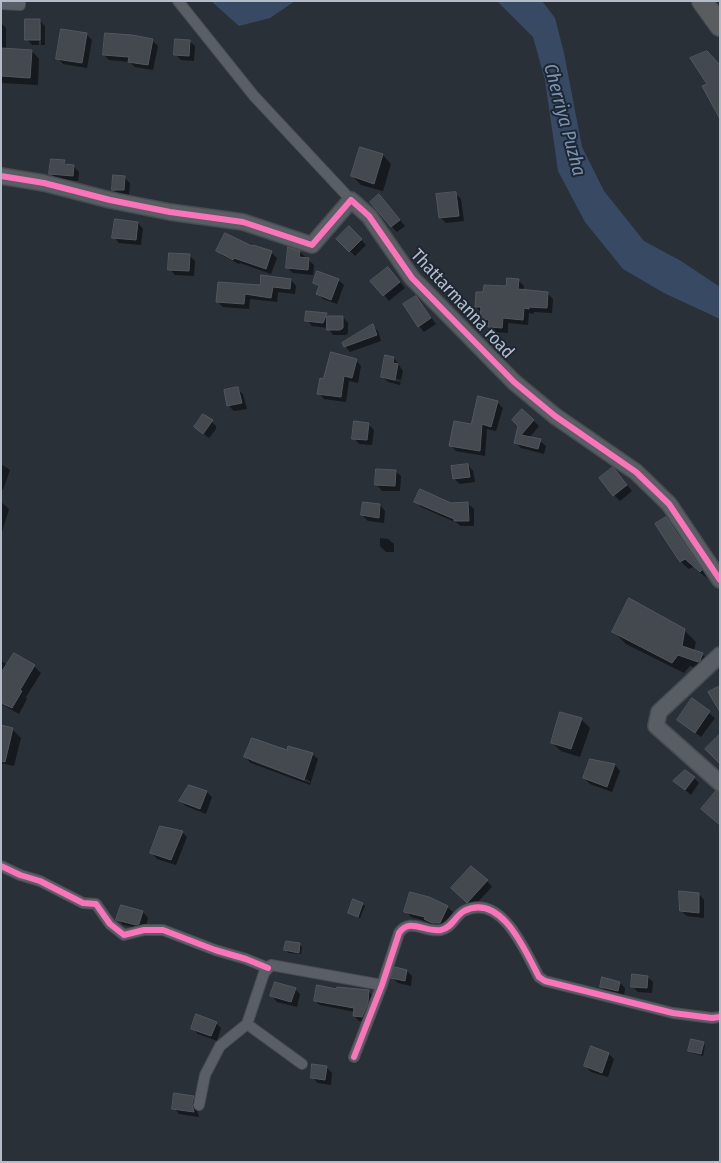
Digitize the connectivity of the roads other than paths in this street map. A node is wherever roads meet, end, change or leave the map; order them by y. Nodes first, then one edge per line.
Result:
1 (20, 1) edge
2 (178, 1) edge
3 (702, 1) edge
4 (1, 4) edge
5 (720, 26) edge
6 (1, 176) edge
7 (351, 200) junction
8 (720, 580) edge
9 (720, 655) edge
10 (720, 783) edge
11 (1, 866) edge
12 (268, 968) junction
13 (382, 985) junction
14 (720, 1017) edge
15 (247, 1024) junction
16 (354, 1057) dead end
17 (302, 1064) dead end
18 (199, 1105) dead end

1 - 4 street
2 - 7 street
3 - 5 highway
6 - 7 street
7 - 8 street, Thattarmanna road
9 - 10 street
11 - 12 street
12 - 13 street
12 - 15 street
13 - 14 street
13 - 16 street
15 - 17 street
15 - 18 street

